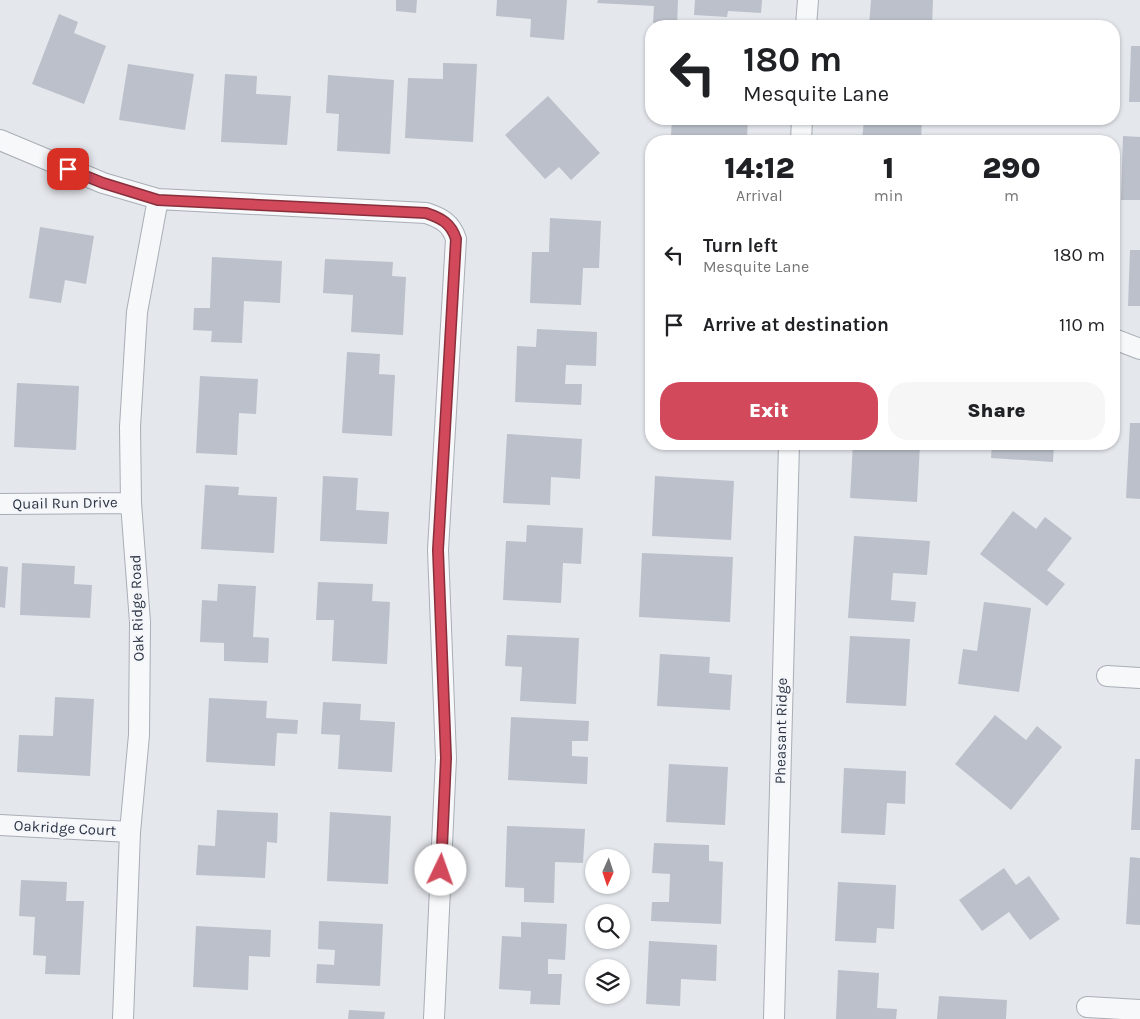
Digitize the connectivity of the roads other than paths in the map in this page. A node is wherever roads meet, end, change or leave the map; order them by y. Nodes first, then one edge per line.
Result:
1 (808, 0) edge
2 (806, 20) edge
3 (0, 140) edge
4 (158, 200) junction
5 (1120, 341) edge
6 (1140, 349) edge
7 (789, 450) edge
8 (131, 503) junction
9 (0, 504) edge
10 (1107, 676) dead end
11 (1140, 678) edge
12 (0, 824) edge
13 (130, 832) junction
14 (1087, 1007) dead end
15 (1140, 1010) edge
16 (123, 1019) edge
17 (434, 1019) edge
18 (774, 1019) edge

1 - 2 street
3 - 4 street
4 - 8 street, Oak Ridge Road
4 - 17 street
5 - 6 street
7 - 18 street, Pheasant Ridge
8 - 9 street, Quail Run Drive
8 - 13 street, Oak Ridge Road
10 - 11 street
12 - 13 street, Oakridge Court
13 - 16 street, Oak Ridge Road
14 - 15 street

